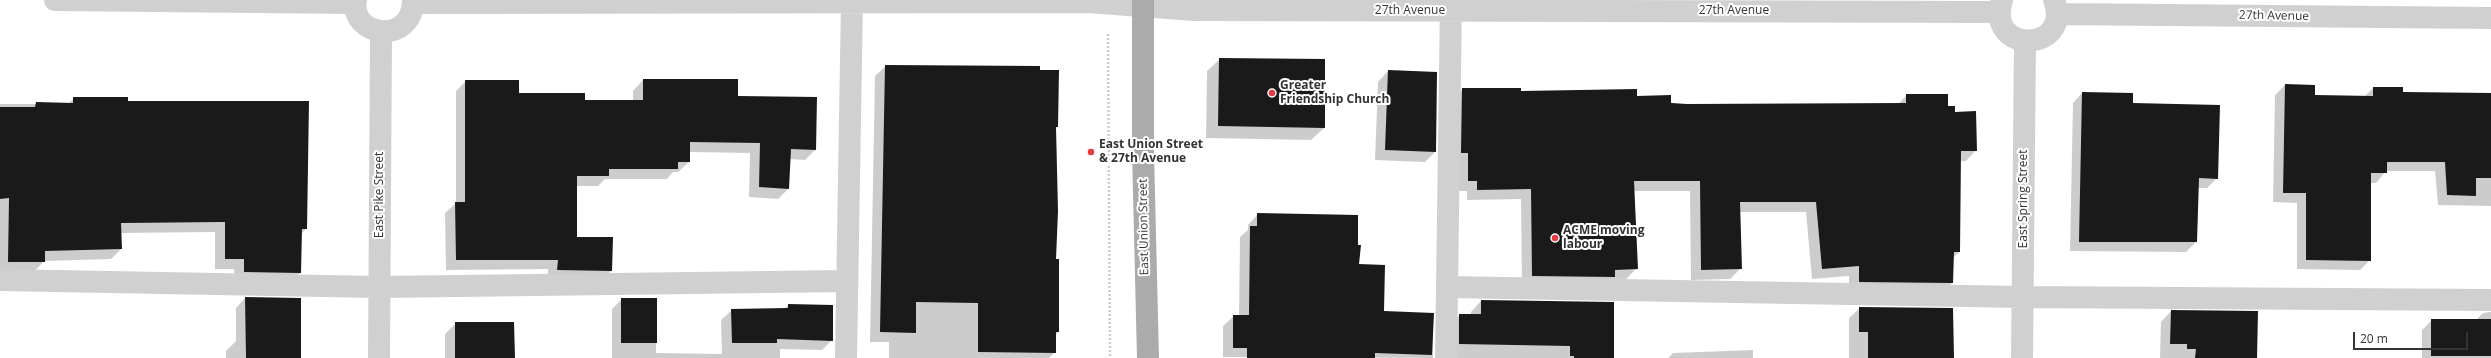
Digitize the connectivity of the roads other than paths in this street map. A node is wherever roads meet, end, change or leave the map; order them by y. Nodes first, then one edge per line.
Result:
1 (55, 0) edge
2 (355, 1) edge
3 (413, 1) edge
4 (852, 1) edge
5 (1142, 3) edge
6 (1450, 6) edge
7 (2001, 6) edge
8 (2056, 7) edge
9 (2491, 18) edge
10 (381, 32) junction
11 (2025, 41) junction
12 (0, 280) edge
13 (846, 281) junction
14 (379, 287) junction
15 (1446, 287) junction
16 (2023, 297) junction
17 (2491, 300) edge
18 (379, 358) edge
19 (846, 358) edge
20 (1148, 358) edge
21 (1446, 358) edge
22 (2022, 358) edge

1 - 2 street
2 - 10 street
3 - 4 street, 27th Avenue
3 - 10 street
4 - 5 street, 27th Avenue
4 - 13 street
5 - 6 street, 27th Avenue
5 - 20 main road, East Union Street
6 - 7 street, 27th Avenue
6 - 15 street
7 - 11 street
8 - 9 street, 27th Avenue
8 - 11 street
10 - 14 street, East Pike Street
11 - 16 street, East Spring Street
12 - 14 street
13 - 14 street
13 - 19 street
14 - 18 street, East Pike Street
15 - 16 street
15 - 21 street
16 - 17 street
16 - 22 street, East Spring Street

